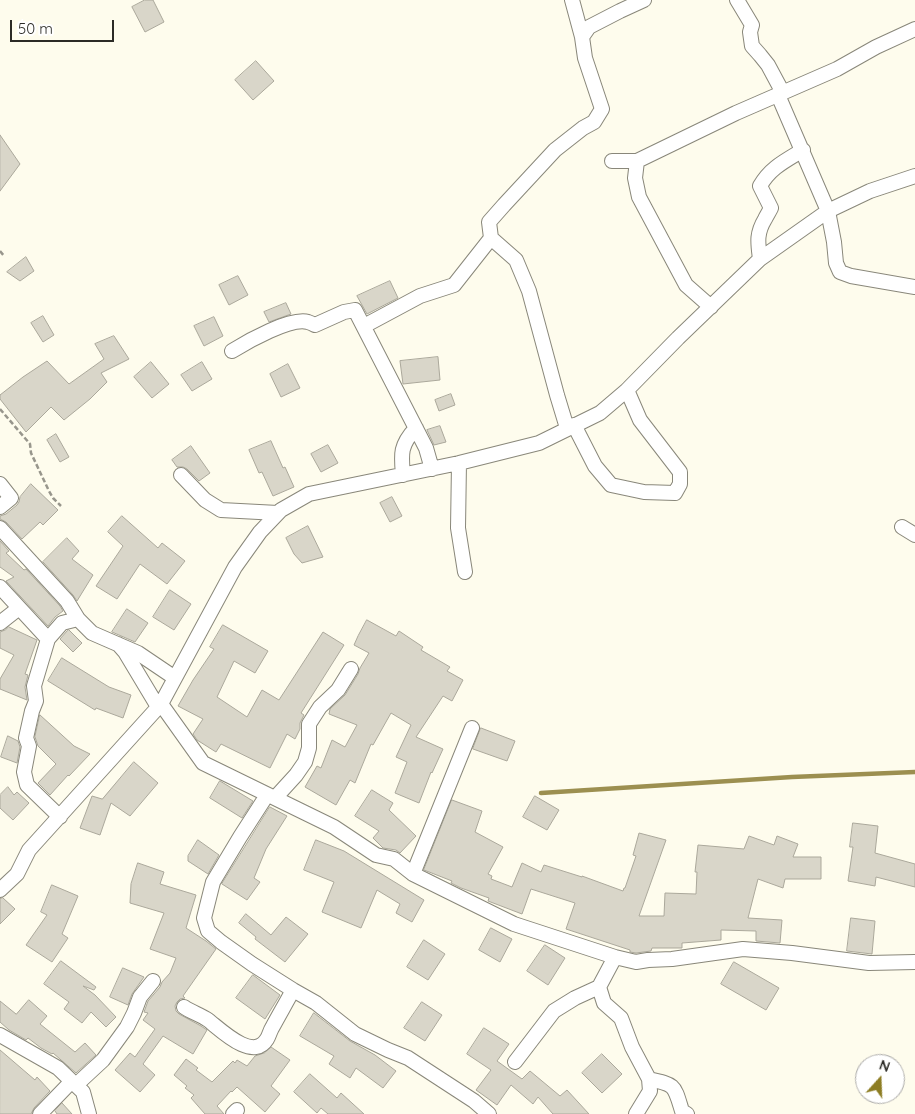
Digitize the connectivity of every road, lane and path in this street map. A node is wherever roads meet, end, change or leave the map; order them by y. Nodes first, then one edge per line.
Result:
1 (572, 0) edge
2 (644, 0) edge
3 (736, 0) edge
4 (915, 29) edge
5 (582, 37) junction
6 (781, 94) junction
7 (803, 150) junction
8 (612, 161) dead end
9 (637, 161) junction
10 (915, 176) edge
11 (828, 211) junction
12 (491, 238) junction
13 (0, 251) edge
14 (4, 256) dead end
15 (760, 259) junction
16 (915, 287) edge
17 (711, 307) junction
18 (364, 326) junction
19 (232, 351) dead end
20 (628, 390) junction
21 (0, 409) edge
22 (570, 427) junction
23 (416, 428) junction
24 (459, 463) junction
25 (432, 469) junction
26 (182, 475) dead end
27 (402, 475) junction
28 (0, 484) edge
29 (61, 506) dead end
30 (0, 507) edge
31 (278, 513) junction
32 (902, 527) dead end
33 (0, 528) edge
34 (915, 535) edge
35 (464, 572) dead end
36 (0, 587) edge
37 (19, 608) junction
38 (78, 619) junction
39 (0, 623) edge
40 (48, 639) junction
41 (116, 642) junction
42 (351, 669) dead end
43 (175, 678) junction
44 (159, 705) junction
45 (472, 728) dead end
46 (271, 796) junction
47 (60, 817) junction
48 (413, 874) junction
49 (0, 890) edge
50 (615, 957) junction
51 (915, 962) edge
52 (152, 981) dead end
53 (599, 987) junction
54 (292, 990) junction
55 (184, 1007) dead end
56 (0, 1035) edge
57 (515, 1062) dead end
58 (649, 1079) junction
59 (74, 1083) junction
60 (40, 1114) edge
61 (89, 1114) edge
62 (489, 1114) edge
63 (636, 1114) edge
64 (687, 1114) edge

1 - 5 street
2 - 5 street
3 - 6 street
4 - 6 street
5 - 12 street
6 - 7 street
6 - 9 street
7 - 11 street
7 - 15 street
8 - 9 street
9 - 17 street
10 - 11 street
11 - 15 street
11 - 16 street
12 - 18 street
12 - 22 street
13 - 14 path
15 - 17 street
17 - 20 street
18 - 19 street
18 - 23 street
20 - 22 street
20 - 22 street
21 - 29 path
22 - 24 street
23 - 25 street
23 - 27 street
24 - 25 street
24 - 35 street
25 - 27 street
26 - 31 street
27 - 31 street
28 - 30 street
31 - 43 street
32 - 34 street
33 - 38 street
36 - 37 street
37 - 39 street
37 - 40 street
38 - 40 street
38 - 41 street
40 - 47 street
41 - 43 street
41 - 44 street
42 - 46 street
43 - 44 street
44 - 46 street
44 - 47 street
45 - 48 street
46 - 48 street
46 - 54 street
47 - 49 street
48 - 50 street
50 - 51 street
50 - 53 street
52 - 59 street
53 - 57 street
53 - 58 street
54 - 55 street
54 - 62 street
56 - 59 street
58 - 63 street
58 - 64 street
59 - 60 street
59 - 61 street

